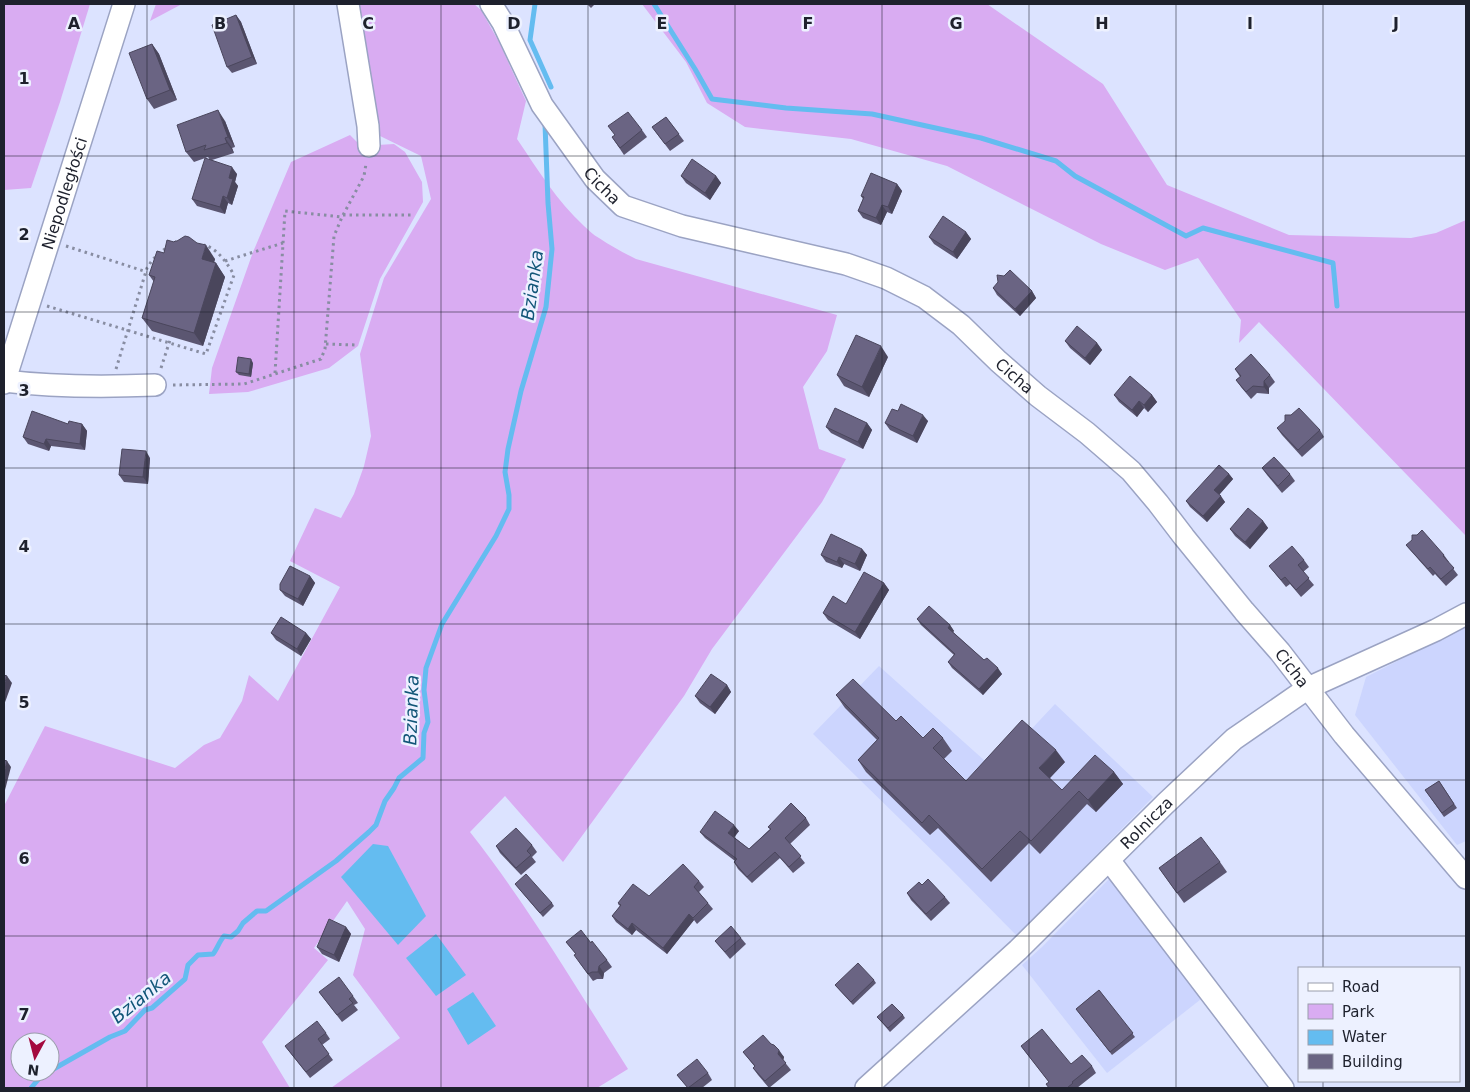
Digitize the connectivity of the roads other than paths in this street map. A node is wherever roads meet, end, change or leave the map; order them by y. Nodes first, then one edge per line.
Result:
1 (124, 4) edge
2 (348, 4) edge
3 (491, 4) edge
4 (369, 146) road end
5 (4, 382) edge
6 (155, 385) road end
7 (1466, 614) edge
8 (1308, 688) junction
9 (1109, 860) junction
10 (1466, 878) edge
11 (866, 1088) edge
12 (1283, 1088) edge

1 - 5 street, Niepodległości
2 - 4 street
3 - 8 street, Cicha
5 - 6 street
7 - 8 street, Rolnicza
8 - 9 street, Rolnicza
8 - 10 street, Cicha
9 - 11 street, Rolnicza
9 - 12 street

